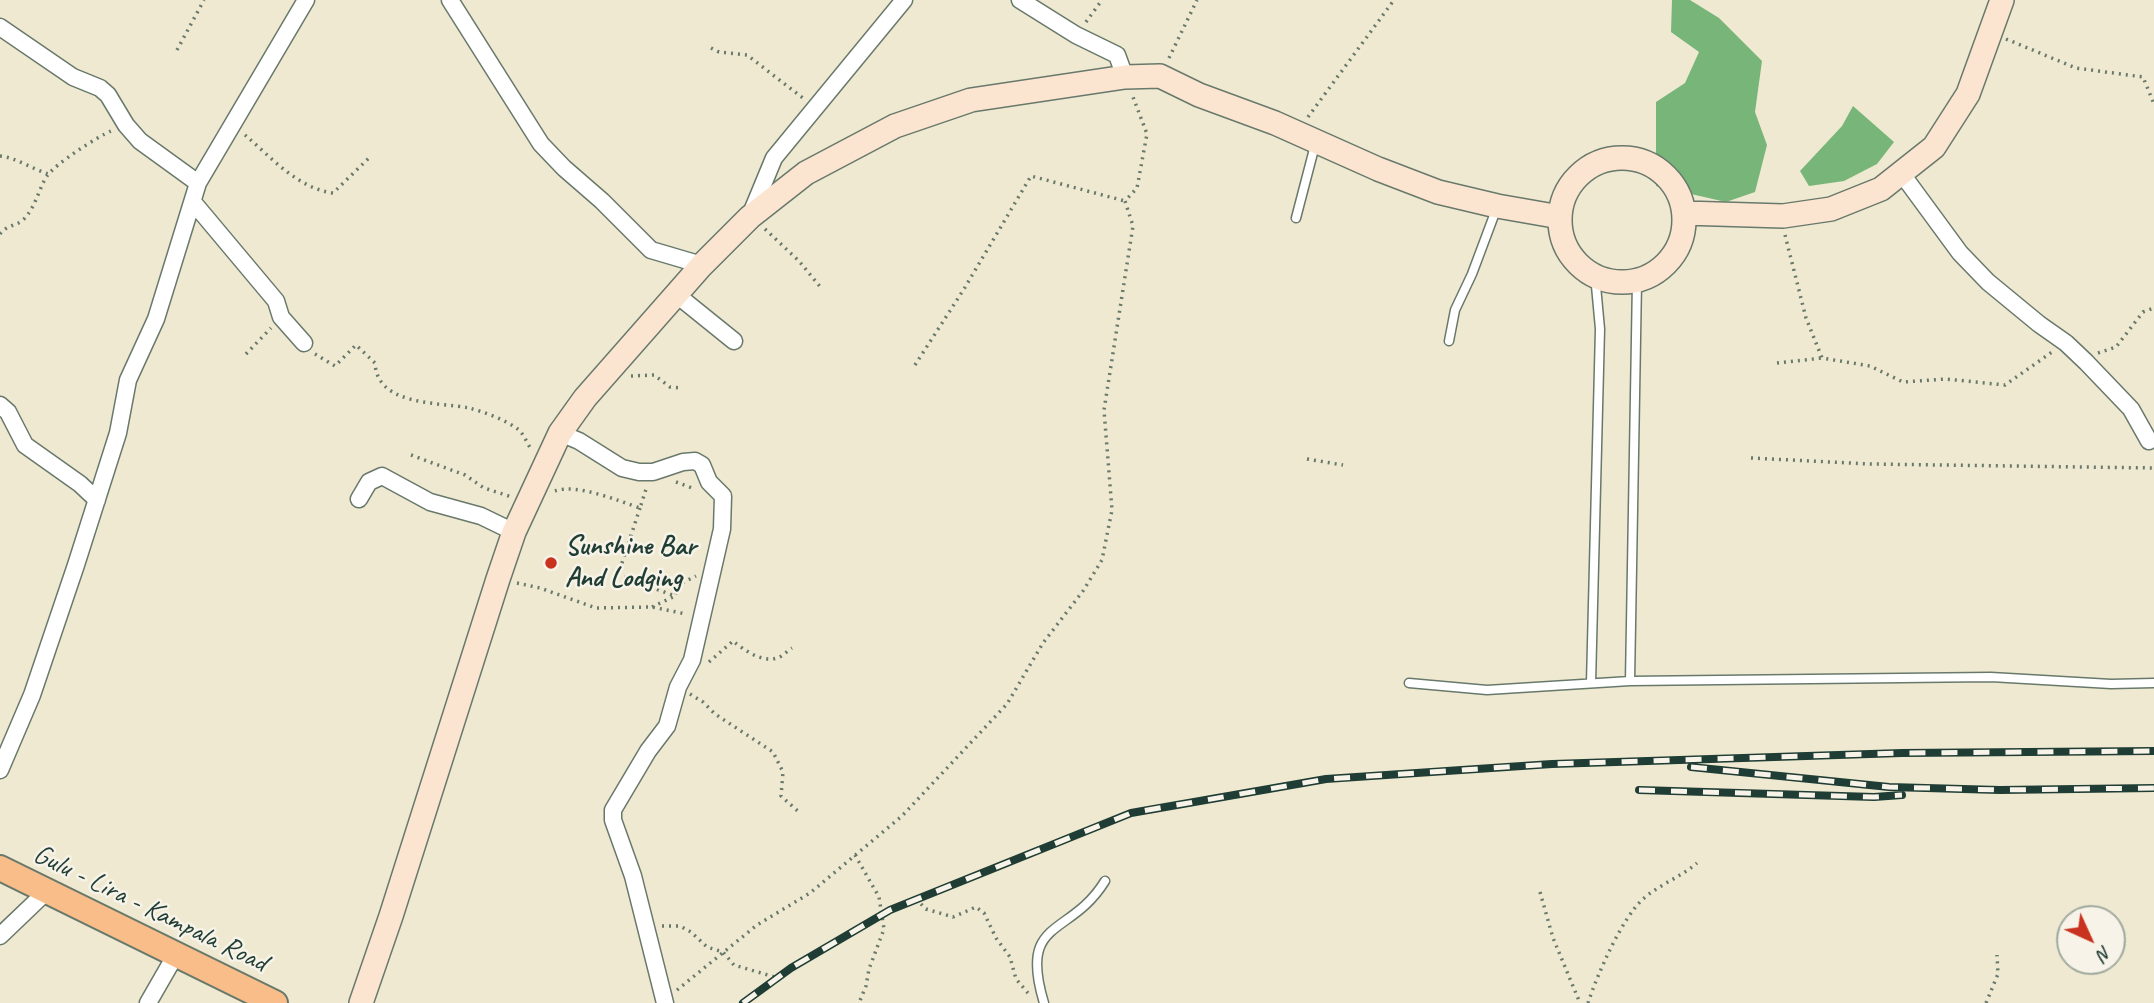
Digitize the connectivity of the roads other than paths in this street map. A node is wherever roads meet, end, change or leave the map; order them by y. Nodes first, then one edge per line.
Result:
1 (306, 0) edge
2 (450, 0) edge
3 (904, 0) edge
4 (1020, 0) edge
5 (2002, 0) edge
6 (0, 27) edge
7 (1125, 77) junction
8 (1301, 135) junction
9 (1902, 174) junction
10 (198, 183) junction
11 (193, 202) junction
12 (1497, 206) junction
13 (1684, 213) junction
14 (750, 217) junction
15 (1560, 217) junction
16 (1296, 218) dead end
17 (702, 265) junction
18 (1595, 275) junction
19 (1637, 281) junction
20 (677, 295) junction
21 (734, 341) dead end
22 (1449, 341) dead end
23 (304, 343) road end
24 (0, 405) edge
25 (560, 433) junction
26 (2149, 441) dead end
27 (359, 499) dead end
28 (97, 500) junction
29 (514, 532) junction
30 (1630, 681) junction
31 (1409, 683) dead end
32 (1591, 683) junction
33 (2154, 683) edge
34 (0, 769) edge
35 (0, 869) edge
36 (1105, 881) dead end
37 (46, 892) junction
38 (0, 936) edge
39 (175, 956) junction
40 (665, 1002) edge
41 (148, 1003) edge
42 (275, 1003) edge
43 (362, 1003) edge
44 (1044, 1003) edge

1 - 10 street
2 - 17 street
3 - 14 street
4 - 7 street
5 - 9 street
6 - 10 street
7 - 8 street
7 - 14 street
8 - 12 street
8 - 16 lane
9 - 13 street
9 - 26 street
10 - 11 street
11 - 23 street
11 - 28 street
12 - 15 street
12 - 22 lane
13 - 15 street
13 - 19 street
14 - 17 street
15 - 18 street
17 - 20 street
18 - 19 street
18 - 32 lane
19 - 30 lane
20 - 21 street
20 - 25 street
24 - 28 street
25 - 29 street
25 - 40 street
27 - 29 street
28 - 34 street
29 - 43 street
30 - 32 lane
30 - 33 lane
31 - 32 lane
35 - 37 main road, Gulu - Lira - Kampala Road
36 - 44 lane
37 - 38 street
37 - 39 main road, Gulu - Lira - Kampala Road
39 - 41 street
39 - 42 main road, Gulu - Lira - Kampala Road

